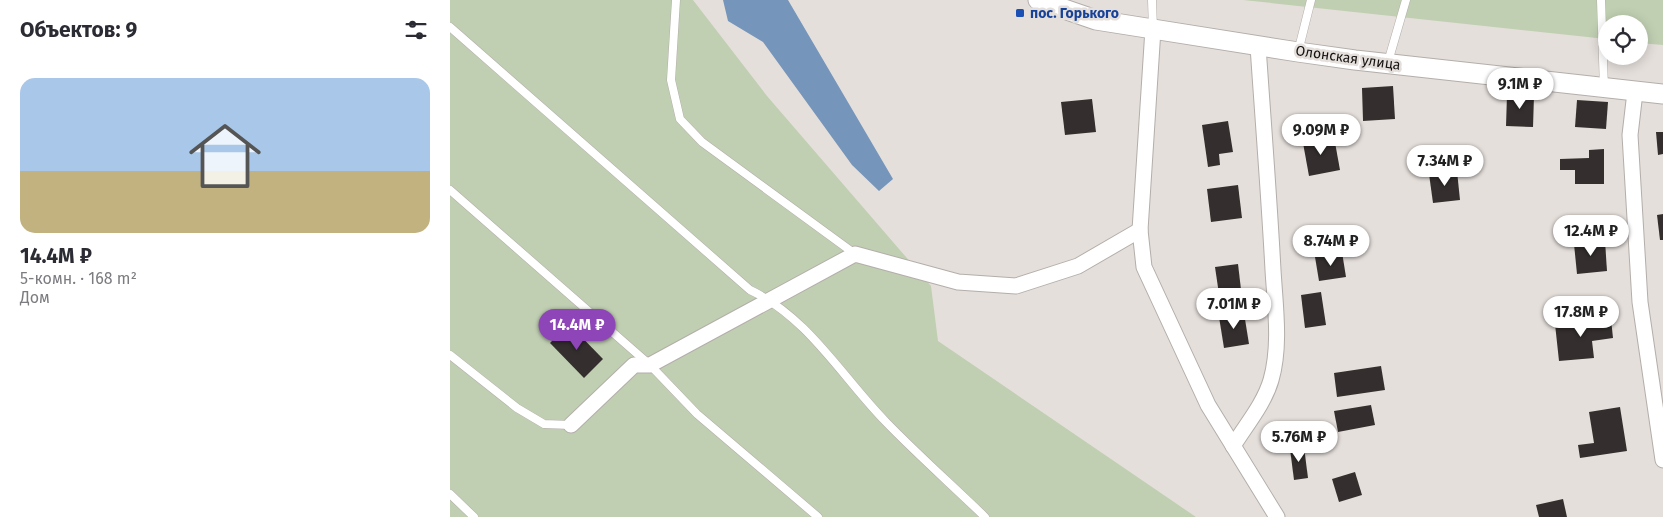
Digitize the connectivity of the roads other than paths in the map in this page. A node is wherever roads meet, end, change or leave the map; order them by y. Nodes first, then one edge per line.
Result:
1 (676, 0) edge
2 (1038, 0) edge
3 (1152, 0) edge
4 (1311, 0) edge
5 (1406, 0) edge
6 (1601, 0) edge
7 (450, 27) edge
8 (1153, 29) junction
9 (1258, 46) junction
10 (1298, 52) junction
11 (1387, 64) junction
12 (1604, 89) junction
13 (1635, 92) junction
14 (1663, 94) edge
15 (450, 190) edge
16 (1140, 230) junction
17 (855, 254) junction
18 (770, 299) junction
19 (450, 355) edge
20 (650, 366) junction
21 (571, 425) joint
22 (1233, 446) junction
23 (1663, 460) edge
24 (450, 494) edge
25 (474, 517) edge
26 (818, 517) edge
27 (985, 517) edge
28 (1277, 517) edge

1 - 17 lane
2 - 8 street, Олонская улица
3 - 8 lane
4 - 10 lane
5 - 11 lane
6 - 12 lane
7 - 18 lane
8 - 9 street, Олонская улица
8 - 16 street
9 - 10 street, Олонская улица
9 - 22 street
10 - 11 street, Олонская улица
11 - 12 street, Олонская улица
12 - 13 street, Олонская улица
13 - 14 street, Олонская улица
13 - 23 street
15 - 20 lane
16 - 17 street
16 - 22 street
17 - 18 street
18 - 20 street
18 - 27 lane
19 - 21 lane
20 - 21 street
20 - 26 lane
22 - 28 street
24 - 25 lane

